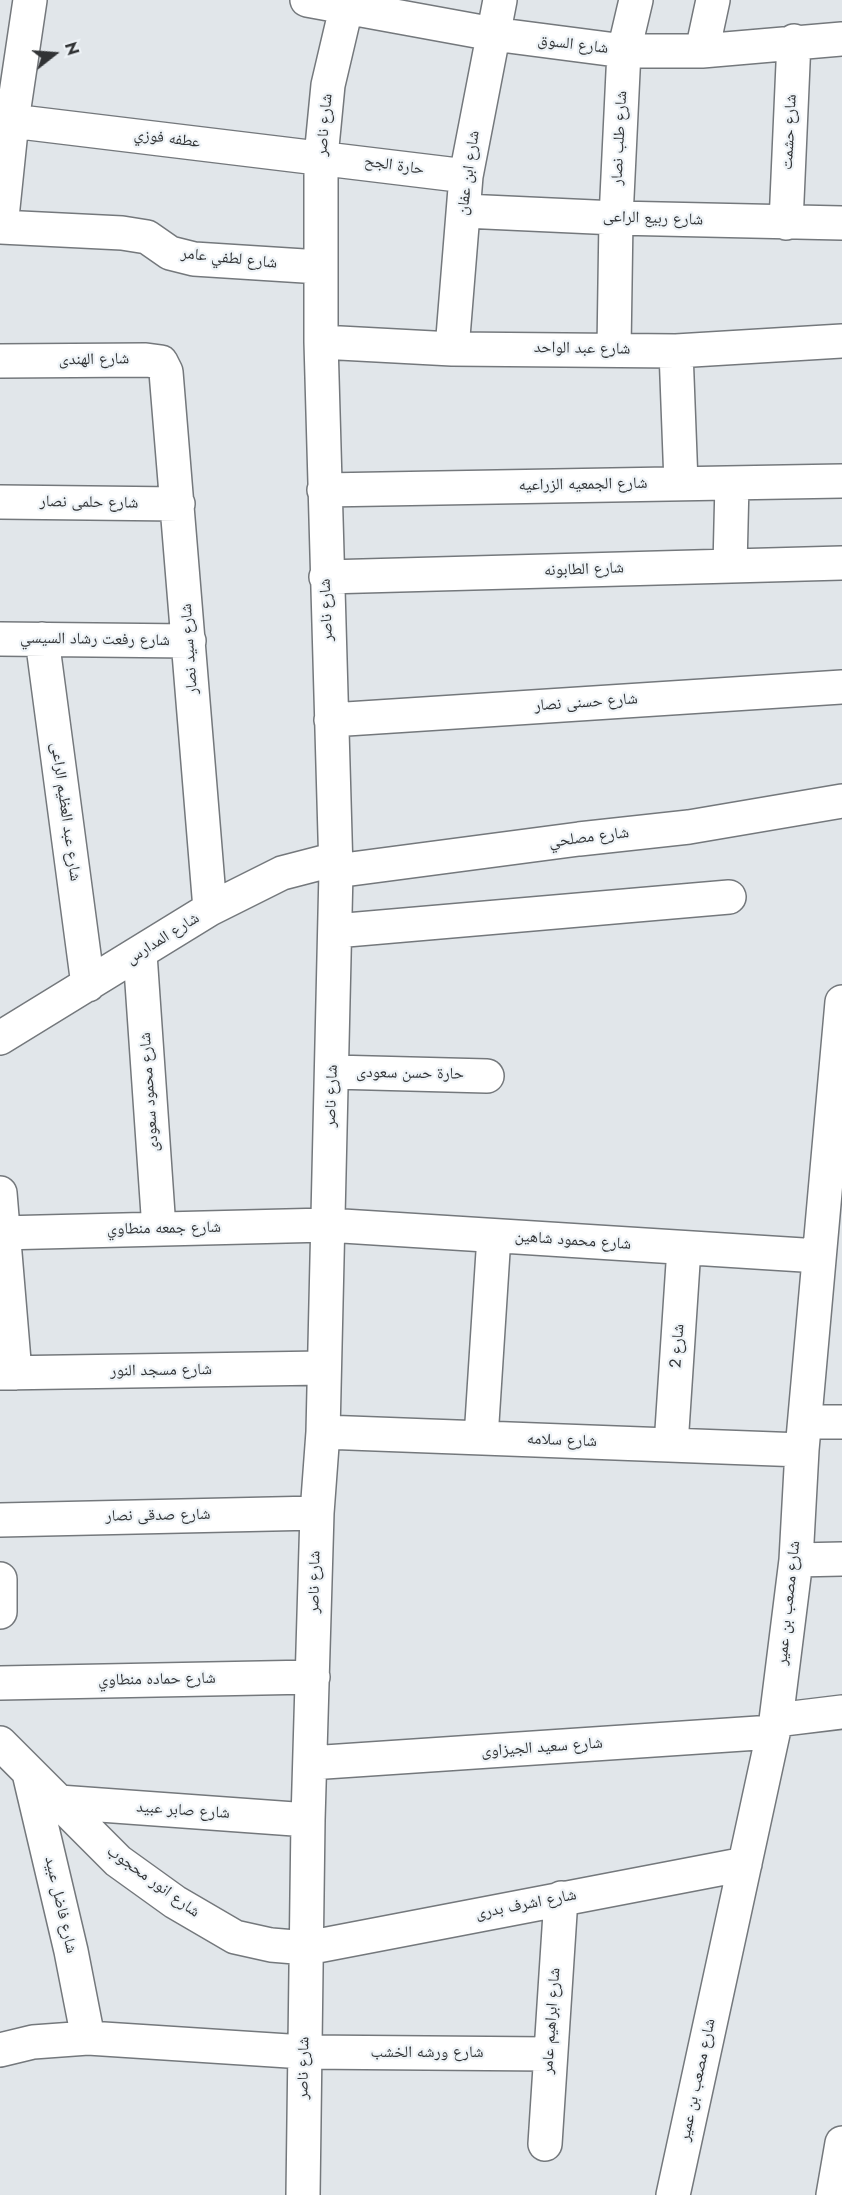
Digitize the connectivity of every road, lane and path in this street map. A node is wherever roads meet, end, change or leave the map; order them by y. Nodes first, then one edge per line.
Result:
1 (30, 0) edge
2 (307, 0) edge
3 (500, 0) edge
4 (636, 0) edge
5 (713, 0) edge
6 (347, 4) edge
7 (493, 34) junction
8 (842, 39) edge
9 (794, 41) junction
10 (624, 51) junction
11 (702, 51) junction
12 (12, 121) junction
13 (321, 157) junction
14 (466, 176) junction
15 (464, 211) junction
16 (616, 219) junction
17 (786, 223) junction
18 (842, 223) edge
19 (1, 227) edge
20 (320, 267) junction
21 (842, 341) edge
22 (321, 342) junction
23 (452, 349) junction
24 (614, 349) junction
25 (676, 351) junction
26 (0, 361) edge
27 (169, 388) joint
28 (842, 481) edge
29 (681, 483) junction
30 (732, 483) junction
31 (324, 490) junction
32 (0, 502) edge
33 (178, 504) junction
34 (842, 563) edge
35 (730, 566) junction
36 (326, 577) junction
37 (0, 639) edge
38 (42, 639) junction
39 (189, 641) junction
40 (842, 687) edge
41 (331, 720) junction
42 (842, 801) edge
43 (336, 865) junction
44 (729, 897) dead end
45 (210, 909) junction
46 (335, 931) junction
47 (140, 954) junction
48 (88, 985) junction
49 (842, 1002) edge
50 (0, 1038) edge
51 (333, 1072) junction
52 (487, 1076) dead end
53 (836, 1126) edge
54 (0, 1193) edge
55 (327, 1225) junction
56 (159, 1229) junction
57 (2, 1233) edge
58 (494, 1236) junction
59 (684, 1248) junction
60 (819, 1256) junction
61 (829, 1293) edge
62 (323, 1368) junction
63 (8, 1373) edge
64 (842, 1422) edge
65 (323, 1432) junction
66 (803, 1436) junction
67 (481, 1438) junction
68 (671, 1445) junction
69 (317, 1513) junction
70 (0, 1520) edge
71 (842, 1559) edge
72 (796, 1560) junction
73 (0, 1580) edge
74 (0, 1611) edge
75 (313, 1677) junction
76 (0, 1683) edge
77 (842, 1712) edge
78 (774, 1726) junction
79 (0, 1743) edge
80 (310, 1763) junction
81 (29, 1772) junction
82 (58, 1802) junction
83 (308, 1820) junction
84 (745, 1864) junction
85 (561, 1898) junction
86 (307, 1948) junction
87 (87, 2038) junction
88 (0, 2050) edge
89 (304, 2052) junction
90 (549, 2054) junction
91 (842, 2143) edge
92 (545, 2144) dead end
93 (303, 2195) edge
94 (673, 2195) edge
95 (833, 2195) edge

1 - 12 street
2 - 6 street, شارع السوق
3 - 7 street, شارع ابن عفان
4 - 10 street, شارع طلب نصار
5 - 11 street
6 - 7 street, شارع السوق
6 - 13 street, شارع ناصر
7 - 10 street, شارع السوق
7 - 14 street, شارع ابن عفان
8 - 9 street, شارع السوق
9 - 11 street, شارع السوق
9 - 17 street, شارع حشمت
10 - 11 street, شارع السوق
10 - 16 street, شارع طلب نصار
12 - 13 street, عطفه فوزي
12 - 19 street
13 - 14 street, حارة الجح
13 - 20 street, شارع ناصر
14 - 15 street, شارع ابن عفان
15 - 16 street, شارع ربيع الراعى
15 - 23 street, شارع ابن عفان
16 - 17 street, شارع ربيع الراعى
16 - 24 street, شارع طلب نصار
17 - 18 street, شارع ربيع الراعى
19 - 20 street, شارع لطفي عامر
20 - 22 street, شارع ناصر
21 - 25 street, شارع عبد الواحد
22 - 23 street, شارع عبد الواحد
22 - 31 street, شارع ناصر
23 - 24 street, شارع عبد الواحد
24 - 25 street, شارع عبد الواحد
25 - 29 street
26 - 27 street, شارع الهندى
27 - 33 street, شارع سيد نصار
28 - 30 street, شارع الجمعيه الزراعيه
29 - 30 street, شارع الجمعيه الزراعيه
29 - 31 street, شارع الجمعيه الزراعيه
30 - 35 street
31 - 36 street, شارع ناصر
32 - 33 street, شارع حلمى نصار
33 - 39 street, شارع سيد نصار
34 - 35 street, شارع الطابونه
35 - 36 street, شارع الطابونه
36 - 41 street, شارع ناصر
37 - 38 street, شارع رفعت رشاد السيسي
38 - 39 street, شارع رفعت رشاد السيسي
38 - 48 street, شارع عبد العظيم الراعى
39 - 45 street, شارع سيد نصار
40 - 41 street, شارع حسنى نصار
41 - 43 street, شارع ناصر
42 - 43 street, شارع مصلحي
43 - 45 street, شارع المدارس
43 - 46 street, شارع ناصر
44 - 46 street
45 - 47 street, شارع المدارس
46 - 51 street, شارع ناصر
47 - 48 street, شارع المدارس
47 - 56 street, شارع محمود سعودى
48 - 50 street, شارع المدارس
49 - 53 street, شارع مصعب بن عمير
51 - 52 street, حارة حسن سعودى
51 - 55 street, شارع ناصر
53 - 60 street, شارع مصعب بن عمير
54 - 57 street
55 - 56 street, شارع جمعه منطاوي
55 - 58 street, شارع محمود شاهين
55 - 62 street, شارع ناصر
56 - 57 street, شارع جمعه منطاوي
57 - 63 street
58 - 59 street, شارع محمود شاهين
58 - 67 street
59 - 60 street, شارع محمود شاهين
59 - 68 street, شارع 2
60 - 61 street, شارع مصعب بن عمير
61 - 66 street, شارع مصعب بن عمير
62 - 63 street, شارع مسجد النور
62 - 65 street, شارع ناصر
64 - 66 street, شارع سلامه
65 - 67 street, شارع سلامه
65 - 69 street, شارع ناصر
66 - 68 street, شارع سلامه
66 - 72 street, شارع مصعب بن عمير
67 - 68 street, شارع سلامه
69 - 70 street, شارع صدقى نصار
69 - 75 street, شارع ناصر
71 - 72 street
72 - 78 street, شارع مصعب بن عمير
73 - 74 street
75 - 76 street, شارع حماده منطاوي
75 - 80 street, شارع ناصر
77 - 78 street, شارع سعيد الجيزاوى
78 - 80 street, شارع سعيد الجيزاوى
78 - 84 street, شارع مصعب بن عمير
79 - 81 street, شارع انور محجوب
80 - 83 street, شارع ناصر
81 - 82 street, شارع انور محجوب
81 - 87 street, شارع فاضل عبيد
82 - 83 street, شارع صابر عبيد
82 - 86 street, شارع انور محجوب
83 - 86 street, شارع ناصر
84 - 85 street, شارع اشرف بدرى
84 - 94 street, شارع مصعب بن عمير
85 - 86 street, شارع اشرف بدرى
85 - 90 street, شارع ابراهيم عامر
86 - 89 street, شارع ناصر
87 - 88 street
87 - 89 street
89 - 90 street, شارع ورشه الخشب
89 - 93 street, شارع ناصر
90 - 92 street, شارع ابراهيم عامر
91 - 95 street

